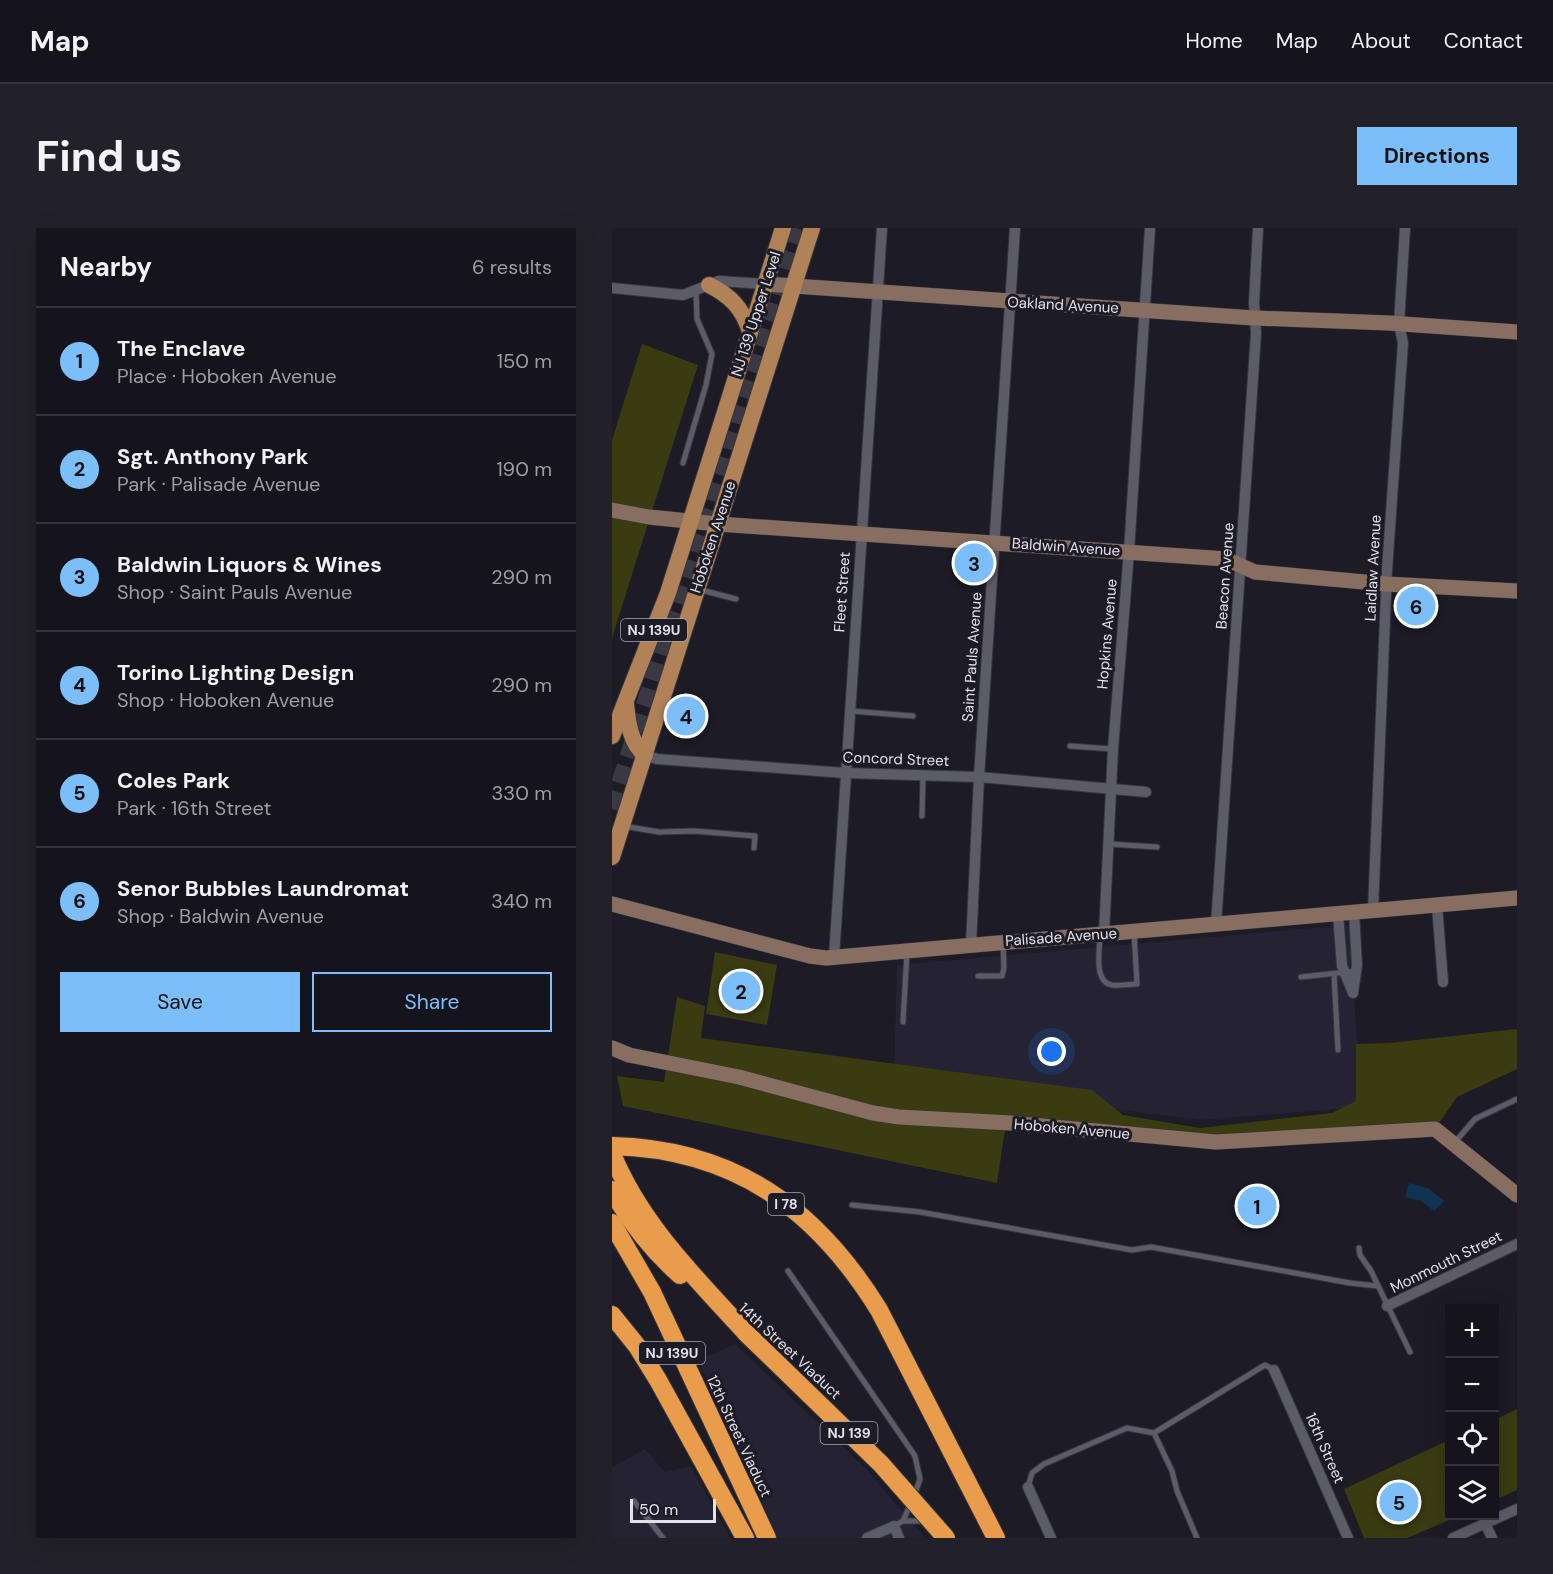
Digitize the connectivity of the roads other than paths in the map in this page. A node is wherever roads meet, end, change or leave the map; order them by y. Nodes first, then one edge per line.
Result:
1 (783, 228) edge
2 (812, 228) edge
3 (882, 228) edge
4 (1015, 228) edge
5 (1150, 228) edge
6 (1258, 228) edge
7 (1405, 228) edge
8 (765, 284) junction
9 (793, 286) junction
10 (612, 288) edge
11 (703, 288) junction
12 (878, 293) junction
13 (1010, 302) junction
14 (1144, 309) junction
15 (1254, 318) junction
16 (1399, 324) junction
17 (750, 332) junction
18 (1517, 332) edge
19 (728, 399) joint
20 (683, 463) dead end
21 (612, 510) edge
22 (690, 522) junction
23 (718, 525) junction
24 (860, 534) junction
25 (994, 542) junction
26 (1129, 551) junction
27 (1241, 565) junction
28 (1386, 584) junction
29 (696, 588) junction
30 (1517, 591) edge
31 (736, 599) dead end
32 (626, 704) junction
33 (849, 711) junction
34 (913, 716) dead end
35 (612, 736) edge
36 (1070, 746) dead end
37 (1113, 749) junction
38 (645, 755) junction
39 (845, 773) junction
40 (923, 776) junction
41 (979, 777) junction
42 (1112, 790) junction
43 (1146, 792) dead end
44 (922, 816) dead end
45 (621, 825) junction
46 (1109, 844) junction
47 (1156, 847) dead end
48 (754, 848) dead end
49 (612, 857) edge
50 (1517, 898) edge
51 (612, 904) edge
52 (1437, 905) junction
53 (1373, 911) junction
54 (1354, 913) junction
55 (1338, 914) junction
56 (1216, 925) junction
57 (1134, 932) junction
58 (1102, 934) junction
59 (1003, 942) junction
60 (971, 945) junction
61 (907, 951) junction
62 (834, 957) junction
63 (1345, 972) junction
64 (978, 976) dead end
65 (1301, 976) dead end
66 (1443, 982) dead end
67 (903, 1022) dead end
68 (612, 1048) edge
69 (1338, 1050) dead end
70 (1517, 1099) edge
71 (1455, 1143) junction
72 (612, 1146) edge
73 (612, 1154) edge
74 (612, 1190) edge
75 (1517, 1195) edge
76 (852, 1205) dead end
77 (612, 1223) edge
78 (1517, 1244) edge
79 (612, 1246) edge
80 (1359, 1248) dead end
81 (788, 1271) dead end
82 (1378, 1286) junction
83 (1387, 1306) junction
84 (612, 1315) edge
85 (747, 1334) junction
86 (1410, 1352) dead end
87 (1274, 1370) joint
88 (1154, 1433) junction
89 (731, 1462) junction
90 (1028, 1487) joint
91 (634, 1501) dead end
92 (1517, 1509) edge
93 (898, 1523) junction
94 (1485, 1523) junction
95 (947, 1532) edge
96 (663, 1538) edge
97 (745, 1538) edge
98 (767, 1538) edge
99 (867, 1538) edge
100 (899, 1538) edge
101 (996, 1538) edge
102 (1051, 1538) edge
103 (1197, 1538) edge
104 (1348, 1538) edge
105 (1453, 1538) edge
106 (1492, 1538) edge

1 - 8 main road, NJ 139 Upper Level / NJ 139U
2 - 9 main road, NJ 139 Upper Level / NJ 139U
3 - 12 street, Fleet Street
4 - 13 street, Saint Pauls Avenue
5 - 14 street, Hopkins Avenue
6 - 15 street, Beacon Avenue
7 - 16 street, Laidlaw Avenue
8 - 9 street, Oakland Avenue
8 - 11 street, Oakland Avenue
8 - 17 main road, NJ 139 Upper Level / NJ 139U
9 - 12 street, Oakland Avenue
9 - 23 main road, Hoboken Avenue / NJ 139U
10 - 11 street, Oakland Avenue
11 - 17 main road
11 - 20 lane
12 - 13 street, Oakland Avenue
12 - 24 street, Fleet Street
13 - 14 street, Oakland Avenue
13 - 25 street, Saint Pauls Avenue
14 - 15 street, Oakland Avenue
14 - 26 street, Hopkins Avenue
15 - 16 street, Oakland Avenue
15 - 27 street, Beacon Avenue
16 - 18 street, Oakland Avenue
16 - 28 street, Laidlaw Avenue
17 - 19 main road, NJ 139 Upper Level / NJ 139U
19 - 22 main road, Hoboken Avenue / NJ 139U
21 - 22 street, Baldwin Avenue
22 - 23 street, Baldwin Avenue
22 - 32 main road, Hoboken Avenue / NJ 139U
23 - 24 street, Baldwin Avenue
23 - 29 main road, Hoboken Avenue / NJ 139U
24 - 25 street, Baldwin Avenue
24 - 33 street, Fleet Street
25 - 26 street, Baldwin Avenue
25 - 41 street, Saint Pauls Avenue
26 - 27 street, Baldwin Avenue
26 - 37 street, Hopkins Avenue
27 - 28 street, Baldwin Avenue
27 - 56 street, Beacon Avenue
28 - 30 street, Baldwin Avenue
28 - 53 street, Laidlaw Avenue
29 - 31 lane
29 - 38 main road, Hoboken Avenue / NJ 139U
32 - 35 main road, Hoboken Avenue / NJ 139U
32 - 38 main road
33 - 34 lane
33 - 39 street, Fleet Street
36 - 37 lane
37 - 42 street, Hopkins Avenue
38 - 39 street, Concord Street
38 - 45 main road, Hoboken Avenue / NJ 139U
39 - 40 street, Concord Street
39 - 62 street, Fleet Street
40 - 41 street, Concord Street
40 - 44 lane
41 - 42 street, Concord Street
41 - 60 street, Saint Pauls Avenue
42 - 43 street, Concord Street
42 - 46 street, Hopkins Avenue
45 - 48 lane
45 - 49 main road, Hoboken Avenue / NJ 139U
46 - 47 lane
46 - 58 street, Hopkins Avenue
50 - 52 street, Palisade Avenue
51 - 62 street, Palisade Avenue
52 - 53 street, Palisade Avenue
52 - 66 street
53 - 54 street, Palisade Avenue
54 - 55 street, Palisade Avenue
54 - 63 street
55 - 56 street, Palisade Avenue
55 - 63 street
56 - 57 street, Palisade Avenue
57 - 58 street, Palisade Avenue
57 - 58 lane
58 - 59 street, Palisade Avenue
59 - 60 street, Palisade Avenue
59 - 64 lane
60 - 61 street, Palisade Avenue
61 - 62 street, Palisade Avenue
61 - 67 lane
63 - 65 lane
63 - 69 lane
68 - 71 street, Hoboken Avenue
70 - 71 lane
71 - 75 street, Hoboken Avenue
72 - 101 highway, I 78
73 - 85 highway
74 - 85 highway, 14th Street Viaduct / NJ 139
76 - 82 lane
77 - 89 highway, 12th Street Viaduct
78 - 83 street, Monmouth Street
79 - 89 highway, NJ 139U
80 - 82 lane
81 - 93 lane
82 - 83 lane
83 - 86 lane
84 - 97 highway
85 - 95 highway, 14th Street Viaduct / NJ 139, bridge
87 - 88 lane
87 - 104 street, 16th Street
88 - 90 lane
88 - 103 lane
89 - 98 highway, 12th Street Viaduct
90 - 102 street
91 - 96 lane
92 - 94 street
93 - 95 lane
93 - 99 street
93 - 100 street
94 - 105 street
94 - 106 street

